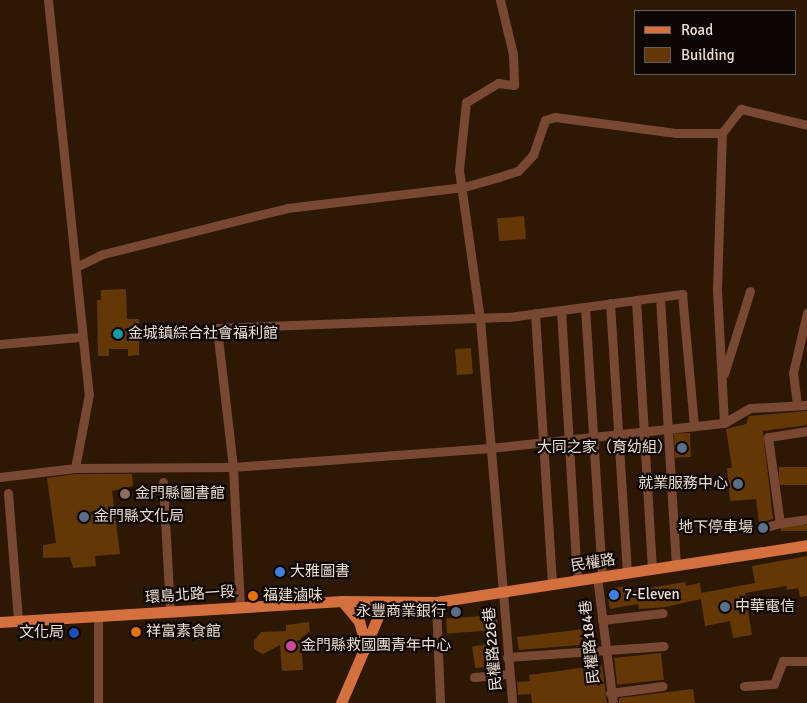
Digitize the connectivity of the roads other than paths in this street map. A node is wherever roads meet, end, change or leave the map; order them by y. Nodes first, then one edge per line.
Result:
1 (48, 0) edge
2 (500, 0) edge
3 (807, 125) edge
4 (722, 133) junction
5 (464, 187) junction
6 (76, 266) junction
7 (750, 291) dead end
8 (660, 296) junction
9 (636, 300) junction
10 (610, 303) junction
11 (585, 307) junction
12 (561, 310) junction
13 (807, 313) edge
14 (535, 314) junction
15 (480, 319) junction
16 (80, 337) junction
17 (0, 344) edge
18 (722, 379) junction
19 (797, 405) junction
20 (807, 405) edge
21 (724, 423) junction
22 (694, 426) junction
23 (668, 428) junction
24 (643, 431) junction
25 (807, 431) edge
26 (618, 433) junction
27 (594, 436) junction
28 (569, 438) junction
29 (544, 440) junction
30 (490, 448) junction
31 (233, 467) junction
32 (75, 468) junction
33 (0, 477) edge
34 (163, 482) dead end
35 (8, 493) dead end
36 (803, 519) edge
37 (780, 523) junction
38 (763, 528) dead end
39 (807, 545) edge
40 (676, 565) junction
41 (652, 569) junction
42 (627, 573) junction
43 (599, 577) junction
44 (577, 580) junction
45 (552, 584) junction
46 (502, 592) junction
47 (342, 602) junction
48 (436, 602) junction
49 (383, 605) junction
50 (240, 606) junction
51 (170, 610) junction
52 (663, 613) dead end
53 (98, 617) junction
54 (602, 620) junction
55 (18, 621) junction
56 (0, 622) edge
57 (365, 644) junction
58 (664, 646) dead end
59 (605, 651) junction
60 (507, 657) junction
61 (807, 661) edge
62 (508, 674) junction
63 (474, 677) dead end
64 (664, 686) dead end
65 (744, 686) dead end
66 (610, 693) junction
67 (98, 703) edge
68 (341, 703) edge
69 (440, 703) edge
70 (512, 703) edge
71 (613, 703) edge

1 - 6 street
2 - 5 street, 民權路226巷
3 - 4 street
4 - 5 street
4 - 18 street
5 - 6 street
5 - 15 street, 民權路226巷
6 - 16 street
7 - 18 street
8 - 9 street
8 - 22 street
8 - 23 street
9 - 10 street
9 - 24 street
10 - 11 street
10 - 26 street
11 - 12 street
11 - 27 street, 民權路184巷
12 - 14 street
12 - 28 street
13 - 19 street
14 - 15 street
14 - 29 street
15 - 30 street, 民權路226巷
15 - 31 street
16 - 17 street
16 - 32 street
18 - 21 street
19 - 20 street
19 - 21 street
21 - 22 street
22 - 23 street
23 - 24 street
23 - 40 street
24 - 26 street
24 - 41 street
25 - 37 street
26 - 27 street
26 - 42 street
27 - 28 street
27 - 43 street, 民權路184巷
28 - 29 street
28 - 44 street
29 - 30 street
29 - 45 street
30 - 31 street
30 - 46 street, 民權路226巷
31 - 32 street
31 - 50 street
32 - 33 street
34 - 51 street
35 - 55 street
36 - 37 street
37 - 38 street
39 - 40 main road, 民權路
40 - 41 main road, 民權路
41 - 42 main road, 民權路
42 - 43 main road, 民權路
43 - 44 main road, 民權路
43 - 54 street, 民權路184巷
44 - 45 main road, 民權路
45 - 46 main road, 民權路
46 - 48 main road, 民權路
46 - 60 street, 民權路226巷
47 - 49 main road, 環島北路一段
47 - 50 main road, 環島北路一段
47 - 57 main road
48 - 49 main road, 民權路
48 - 69 street
49 - 57 main road
50 - 51 main road, 環島北路一段
51 - 53 main road, 環島北路一段
52 - 54 street
53 - 55 main road, 環島北路一段
53 - 67 street
54 - 59 street, 民權路184巷
55 - 56 main road, 環島北路一段
57 - 68 main road
58 - 59 street
59 - 60 street
59 - 66 street, 民權路184巷
60 - 62 street, 民權路226巷
61 - 65 street
62 - 63 street
62 - 70 street, 民權路226巷
64 - 66 street
66 - 71 street, 民權路184巷

